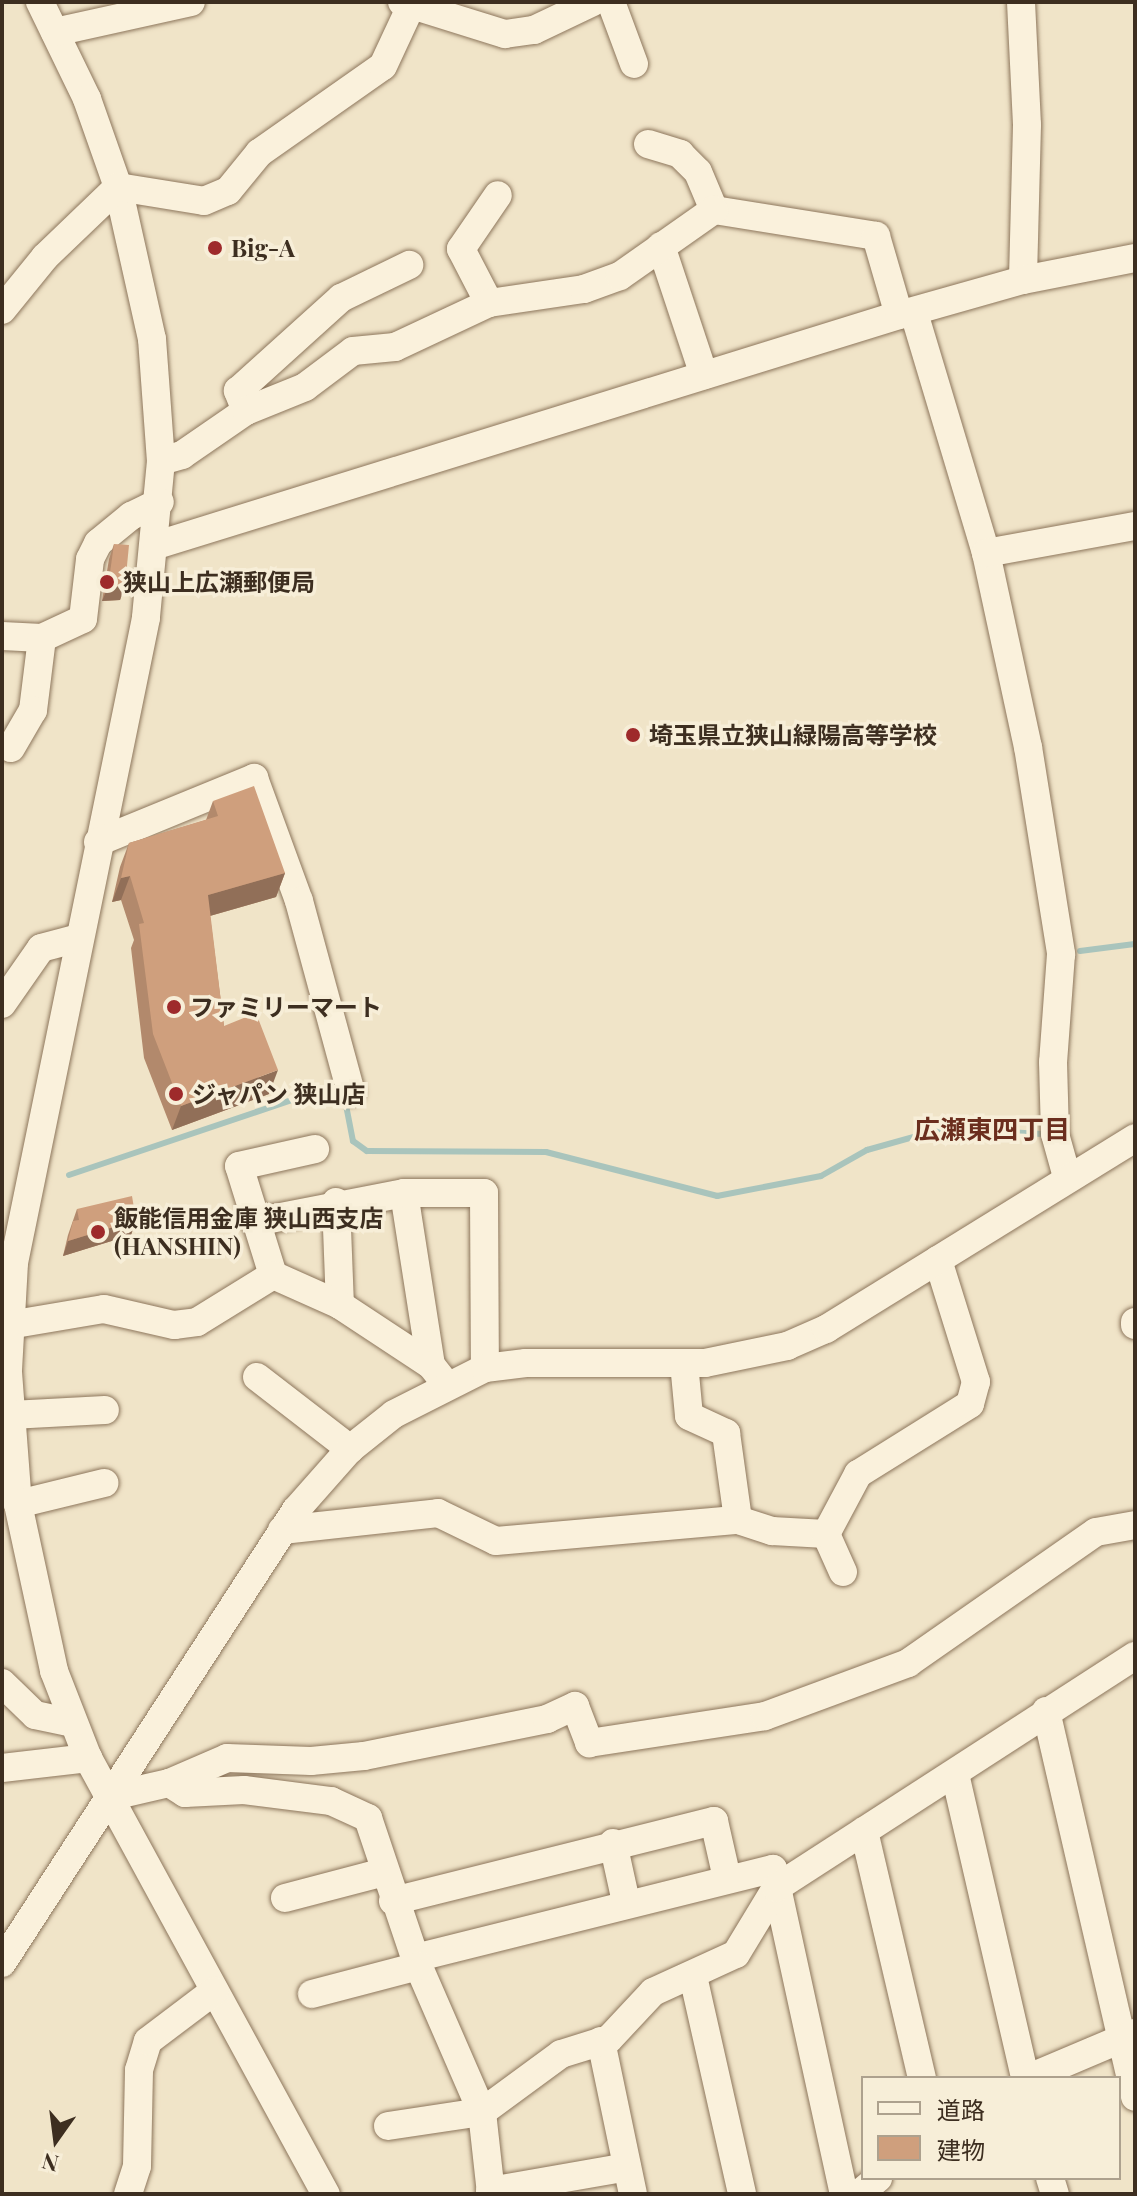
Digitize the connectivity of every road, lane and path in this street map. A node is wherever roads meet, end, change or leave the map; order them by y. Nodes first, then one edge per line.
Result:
1 (40, 2) edge
2 (191, 2) edge
3 (593, 2) edge
4 (611, 2) edge
5 (1021, 2) edge
6 (423, 6) edge
7 (55, 32) junction
8 (634, 64) dead end
9 (648, 144) dead end
10 (118, 187) junction
11 (498, 195) dead end
12 (714, 210) junction
13 (661, 246) junction
14 (1135, 258) edge
15 (409, 265) dead end
16 (1023, 280) junction
17 (489, 303) junction
18 (2, 310) edge
19 (906, 314) junction
20 (704, 375) junction
21 (246, 411) junction
22 (161, 461) junction
23 (160, 502) junction
24 (1135, 526) edge
25 (157, 545) junction
26 (986, 553) junction
27 (2, 636) edge
28 (42, 638) junction
29 (11, 748) dead end
30 (98, 842) junction
31 (79, 938) junction
32 (2, 1004) edge
33 (351, 1092) dead end
34 (1135, 1138) edge
35 (315, 1149) dead end
36 (1067, 1177) junction
37 (404, 1193) junction
38 (336, 1202) junction
39 (255, 1222) junction
40 (938, 1260) junction
41 (273, 1275) junction
42 (340, 1305) junction
43 (9, 1325) junction
44 (684, 1363) junction
45 (485, 1368) junction
46 (438, 1374) junction
47 (257, 1377) dead end
48 (105, 1410) dead end
49 (11, 1415) junction
50 (350, 1449) junction
51 (104, 1483) dead end
52 (18, 1504) junction
53 (738, 1520) junction
54 (1135, 1525) edge
55 (282, 1530) junction
56 (826, 1534) junction
57 (843, 1572) dead end
58 (1135, 1656) edge
59 (2, 1683) edge
60 (1046, 1711) junction
61 (73, 1723) junction
62 (88, 1758) junction
63 (2, 1768) edge
64 (955, 1774) junction
65 (169, 1783) junction
66 (108, 1797) junction
67 (864, 1831) junction
68 (613, 1843) junction
69 (384, 1872) junction
70 (727, 1878) junction
71 (776, 1888) junction
72 (285, 1898) dead end
73 (393, 1901) junction
74 (626, 1902) junction
75 (417, 1962) junction
76 (2, 1963) edge
77 (693, 1976) junction
78 (214, 1991) junction
79 (312, 1994) dead end
80 (1128, 2035) edge
81 (601, 2041) junction
82 (922, 2076) edge
83 (1027, 2076) edge
84 (1032, 2076) edge
85 (1135, 2097) edge
86 (482, 2112) junction
87 (388, 2126) dead end
88 (630, 2180) edge
89 (876, 2180) edge
90 (490, 2192) edge
91 (128, 2194) edge
92 (326, 2194) edge
93 (742, 2194) edge
94 (844, 2194) edge
95 (859, 2194) edge

1 - 7 street
2 - 7 street
3 - 6 street
4 - 8 street
5 - 16 street
6 - 10 street
7 - 10 street
9 - 12 street
10 - 18 street
10 - 22 street
11 - 17 street
12 - 13 street
12 - 19 street
13 - 17 street
13 - 20 street
14 - 16 street
15 - 21 street
16 - 19 street
17 - 21 street
19 - 20 street
19 - 26 street
20 - 25 street
21 - 22 street
22 - 23 street
23 - 25 street
23 - 28 street
24 - 26 street
25 - 30 street
26 - 36 street
27 - 28 street
28 - 29 street
30 - 31 street
30 - 33 street
31 - 32 street
31 - 43 street
34 - 36 street
35 - 39 street
36 - 40 street
37 - 38 street
37 - 45 street
37 - 46 street
38 - 39 street
38 - 42 street
39 - 41 street
40 - 44 street
40 - 56 street
41 - 42 street
41 - 43 street
42 - 46 street
43 - 49 street
44 - 45 street
44 - 53 street
45 - 46 street
46 - 50 street
47 - 50 street
48 - 49 street
49 - 52 street
50 - 55 street
51 - 52 street
52 - 61 street
53 - 55 street
53 - 56 street
54 - 65 street
55 - 66 street
56 - 57 street
58 - 60 street
59 - 61 street
60 - 64 street
60 - 80 street
61 - 62 street
62 - 63 street
62 - 66 street
64 - 67 street
64 - 83 street
65 - 66 street
65 - 69 street
66 - 76 street
66 - 78 street
67 - 71 street
67 - 82 street
68 - 70 street
68 - 73 street
68 - 74 street
69 - 72 street
69 - 73 street
70 - 71 street
70 - 74 street
71 - 77 street
71 - 94 street
73 - 75 street
74 - 75 street
75 - 79 street
75 - 86 street
77 - 81 street
77 - 93 street
78 - 91 street
78 - 92 street
80 - 84 street
80 - 85 street
81 - 86 street
81 - 88 street
86 - 87 street
86 - 90 street
88 - 90 street
89 - 95 street

